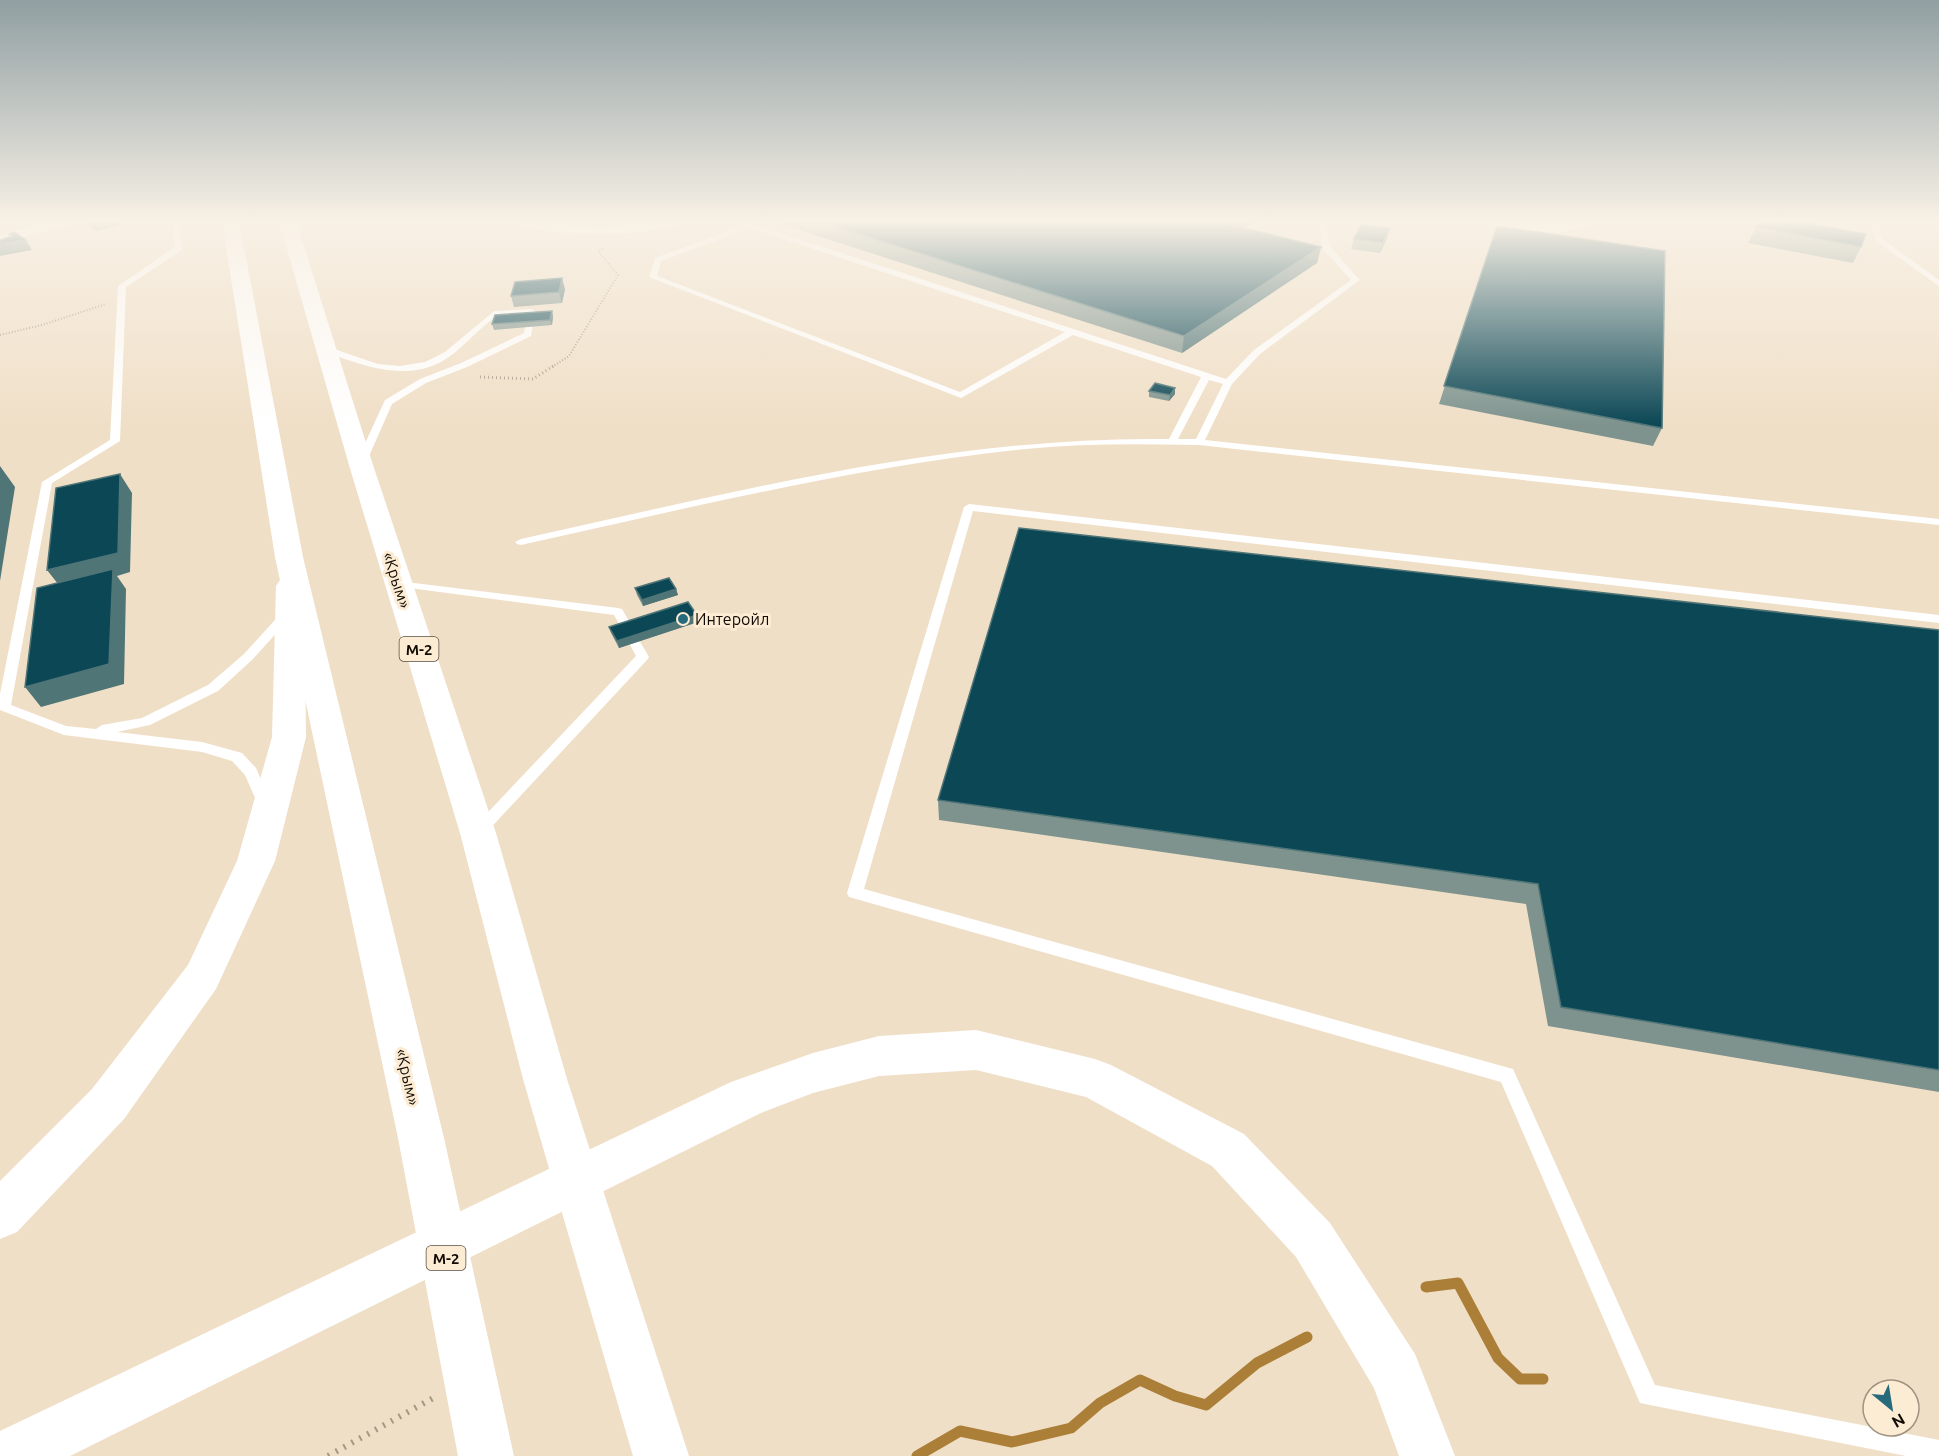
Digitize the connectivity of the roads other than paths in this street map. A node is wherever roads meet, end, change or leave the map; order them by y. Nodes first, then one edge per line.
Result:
1 (121, 289) edge
2 (243, 289) edge
3 (307, 289) edge
4 (684, 289) edge
5 (943, 289) edge
6 (1344, 289) edge
7 (1072, 332) junction
8 (325, 349) junction
9 (1206, 376) junction
10 (1228, 383) junction
11 (1173, 440) junction
12 (1199, 442) junction
13 (361, 465) junction
14 (1939, 522) edge
15 (521, 542) dead end
16 (289, 557) junction
17 (398, 584) junction
18 (290, 611) junction
19 (1939, 619) edge
20 (627, 628) edge
21 (635, 643) edge
22 (89, 733) junction
23 (268, 812) junction
24 (478, 833) junction
25 (0, 1215) edge
26 (1939, 1451) edge
27 (10, 1456) edge
28 (486, 1456) edge
29 (661, 1456) edge
30 (1427, 1456) edge

1 - 22 lane
2 - 16 main road, «Крым» / М-2
3 - 8 main road, «Крым» / М-2
4 - 7 lane
5 - 7 lane
6 - 10 lane
7 - 9 lane
8 - 13 main road, «Крым» / М-2
8 - 13 lane
9 - 10 lane
9 - 11 lane
10 - 12 lane
11 - 12 lane
11 - 15 lane
12 - 14 lane
13 - 17 main road, «Крым» / М-2
16 - 18 main road
16 - 28 main road, «Крым» / М-2
17 - 20 lane
17 - 24 main road, «Крым» / М-2
18 - 22 lane
18 - 23 main road
19 - 26 lane
21 - 24 lane
22 - 23 lane
23 - 25 main road
24 - 29 main road, «Крым» / М-2
27 - 30 main road

